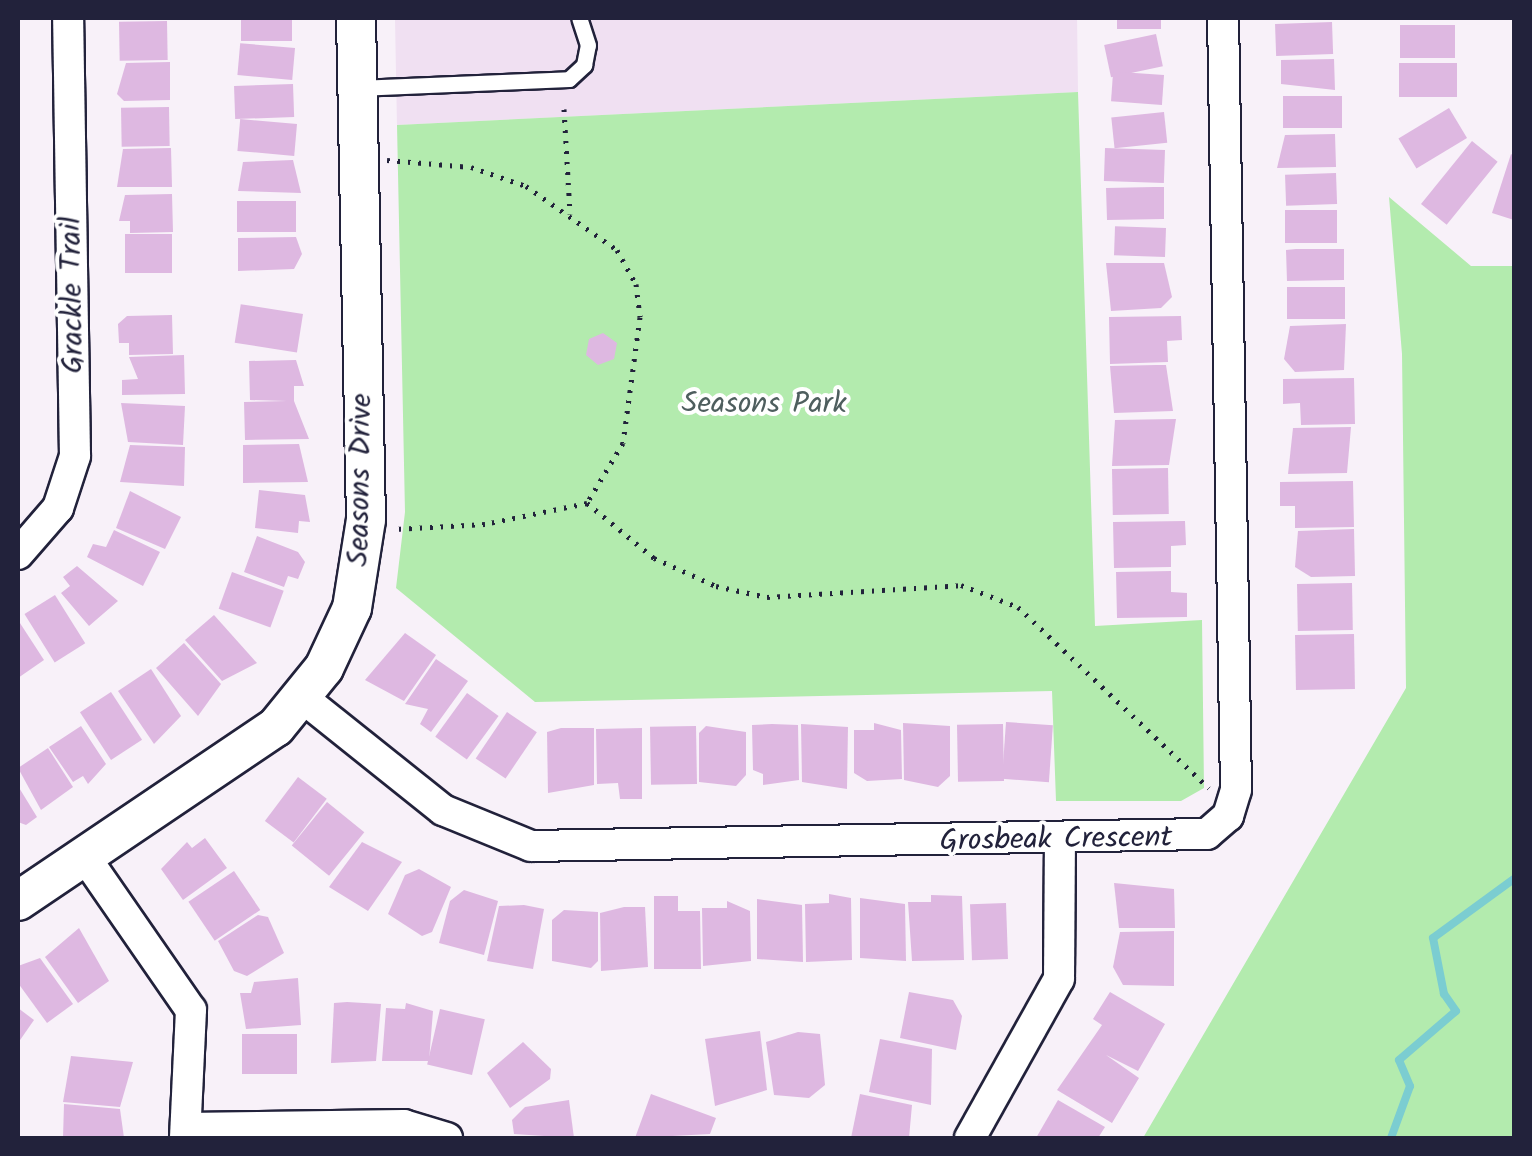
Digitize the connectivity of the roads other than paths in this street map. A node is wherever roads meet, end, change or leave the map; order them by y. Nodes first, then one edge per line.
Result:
1 (68, 18) edge
2 (356, 18) edge
3 (579, 18) edge
4 (1223, 18) edge
5 (357, 88) junction
6 (18, 554) edge
7 (304, 699) junction
8 (1060, 840) junction
9 (85, 858) junction
10 (18, 901) edge
11 (186, 1133) edge
12 (447, 1138) edge
13 (970, 1138) edge

1 - 6 street, Grackle Trail
2 - 5 street, Seasons Drive
3 - 5 lane
4 - 8 street, Grosbeak Crescent
5 - 7 street, Seasons Drive
7 - 8 street, Grosbeak Crescent
7 - 9 street, Seasons Drive
8 - 13 street
9 - 10 street, Seasons Drive
9 - 11 street
11 - 12 street

